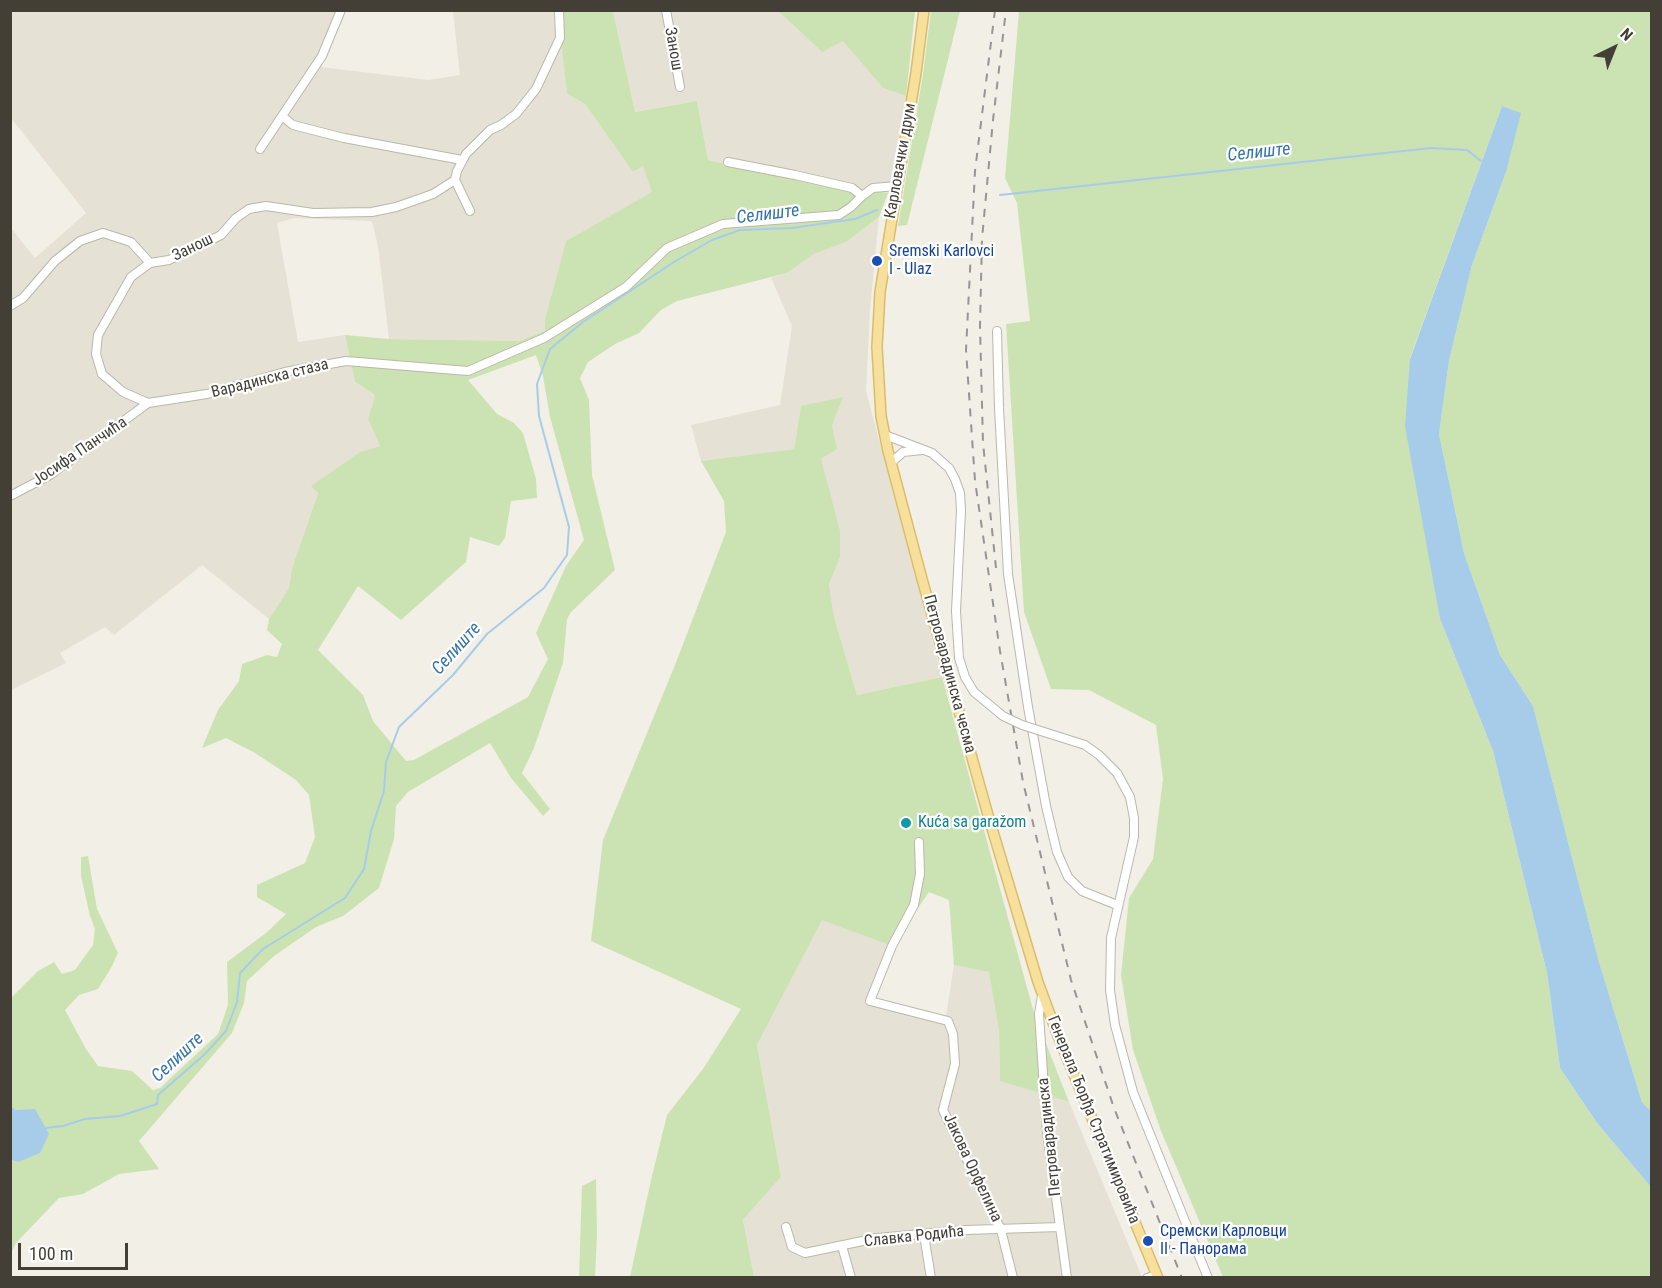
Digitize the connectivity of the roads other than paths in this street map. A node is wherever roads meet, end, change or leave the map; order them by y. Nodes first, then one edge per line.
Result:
1 (341, 10) edge
2 (559, 10) edge
3 (666, 10) edge
4 (924, 10) edge
5 (680, 87) dead end
6 (282, 116) junction
7 (260, 149) dead end
8 (462, 160) junction
9 (728, 162) dead end
10 (455, 180) junction
11 (897, 186) junction
12 (862, 196) junction
13 (470, 211) dead end
14 (150, 263) junction
15 (10, 306) edge
16 (997, 331) dead end
17 (877, 347) joint
18 (148, 403) junction
19 (885, 435) junction
20 (925, 450) junction
21 (892, 462) junction
22 (10, 496) edge
23 (919, 842) dead end
24 (1117, 905) junction
25 (1042, 996) junction
26 (786, 1227) dead end
27 (1060, 1227) junction
28 (1001, 1230) junction
29 (924, 1234) junction
30 (842, 1246) junction
31 (1154, 1277) edge
32 (851, 1278) edge
33 (931, 1278) edge
34 (1013, 1278) edge
35 (1067, 1278) edge
36 (1208, 1278) edge

1 - 6 street
2 - 8 street
3 - 5 street, Занош
4 - 11 main road, Карловачки друм
6 - 7 street
6 - 8 street
8 - 10 street
9 - 12 street
10 - 13 street
10 - 14 street, Занош
11 - 12 street
11 - 17 main road, Карловачки друм
12 - 18 street, Варадинска стаза
14 - 15 street
14 - 18 street, Занош
16 - 24 street
17 - 19 main road, Петроварадинска чесма
18 - 22 street, Јосифа Панчића
19 - 20 street
19 - 21 main road, Петроварадинска чесма
20 - 21 street
20 - 24 street, bridge
21 - 25 main road, Петроварадинска чесма
23 - 28 street, Јакова Орфелина
24 - 36 street
25 - 27 street, Петроварадинска
25 - 31 main road, Генерала Ђорђа Стратимировића
26 - 30 street, Славка Родића
27 - 28 street, Славка Родића
27 - 35 street, Петроварадинска
28 - 29 street, Славка Родића
28 - 34 street, Јакова Орфелина
29 - 30 street, Славка Родића
29 - 33 street
30 - 32 street

